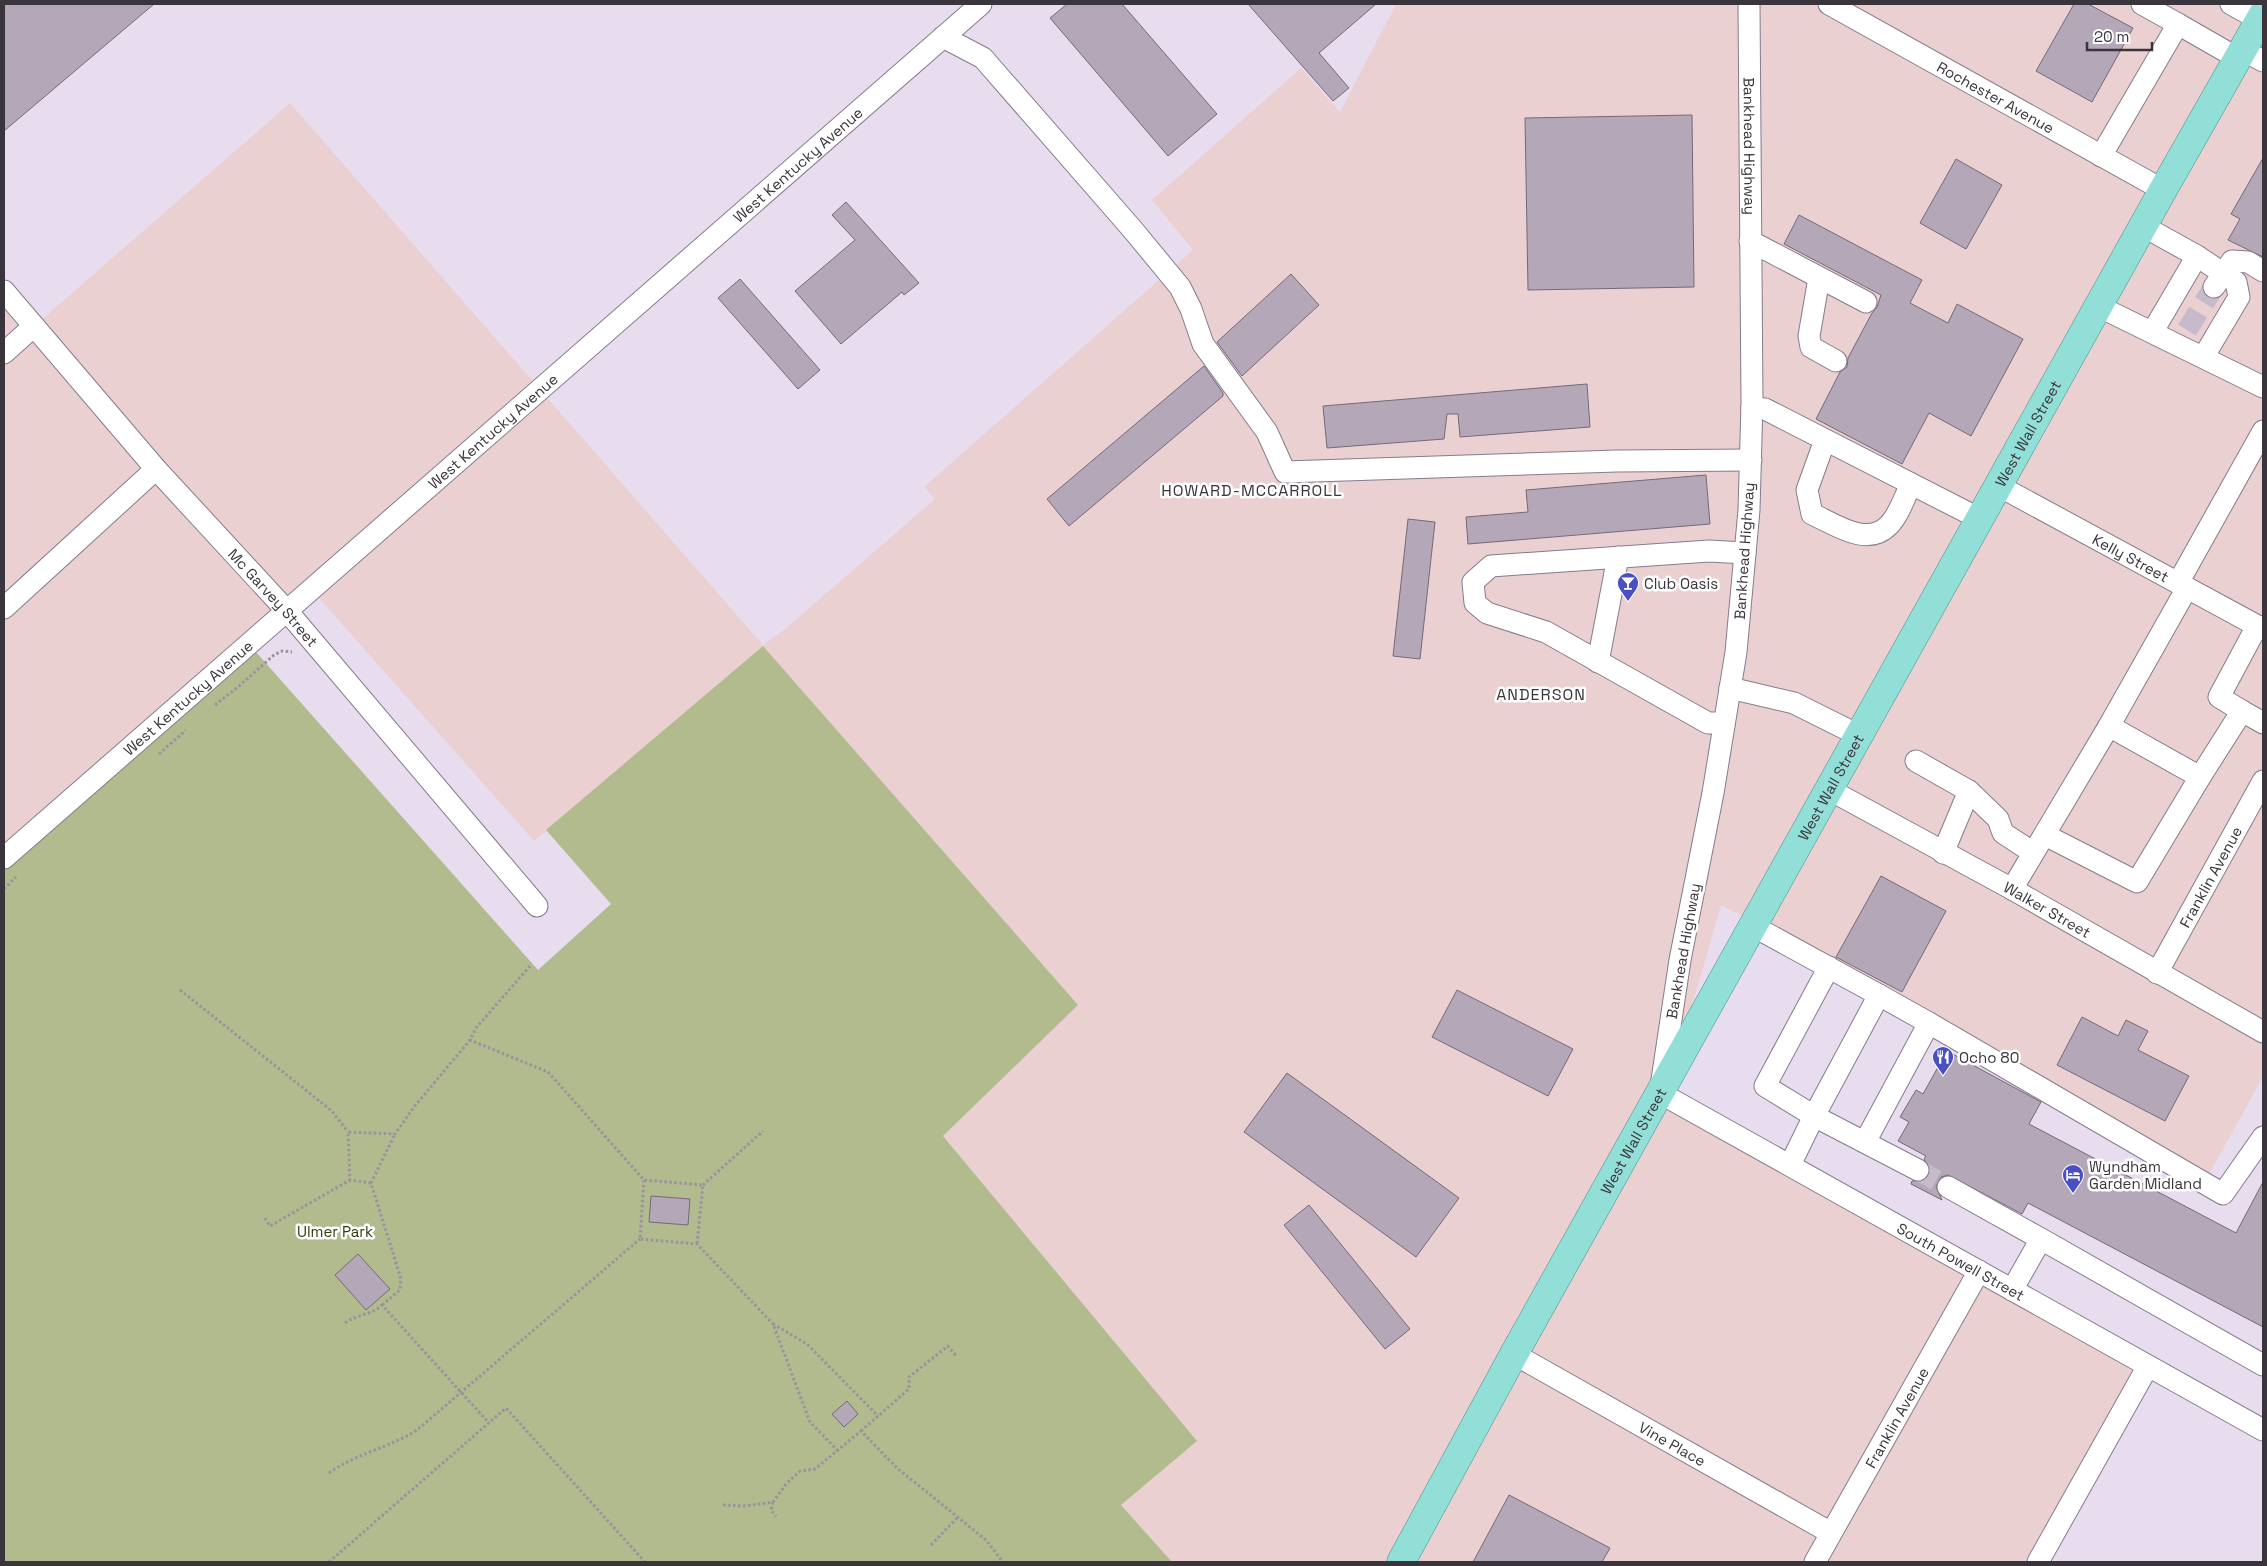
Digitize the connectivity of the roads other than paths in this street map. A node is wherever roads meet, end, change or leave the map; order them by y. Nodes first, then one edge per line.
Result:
1 (981, 4) edge
2 (1749, 4) edge
3 (1830, 4) edge
4 (2142, 4) edge
5 (2231, 4) edge
6 (2262, 17) edge
7 (2178, 24) junction
8 (943, 37) junction
9 (2248, 56) edge
10 (2101, 156) junction
11 (2163, 190) junction
12 (2143, 226) junction
13 (1750, 241) junction
14 (2197, 256) junction
15 (2263, 271) edge
16 (1819, 278) junction
17 (2218, 280) junction
18 (4, 291) edge
19 (1866, 302) dead end
20 (2098, 306) junction
21 (34, 326) junction
22 (2152, 331) junction
23 (4, 353) edge
24 (2204, 356) junction
25 (1836, 361) dead end
26 (2263, 387) edge
27 (1752, 408) junction
28 (2263, 431) edge
29 (1826, 440) junction
30 (1750, 460) junction
31 (156, 469) junction
32 (1912, 484) junction
33 (1999, 486) junction
34 (1980, 519) junction
35 (1745, 554) junction
36 (1618, 557) junction
37 (2182, 586) junction
38 (4, 608) edge
39 (287, 611) junction
40 (2260, 628) edge
41 (1598, 662) junction
42 (1730, 688) junction
43 (2242, 711) junction
44 (1724, 723) junction
45 (2263, 723) edge
46 (2109, 726) junction
47 (1860, 736) junction
48 (1916, 761) dead end
49 (2200, 777) junction
50 (2263, 782) edge
51 (1830, 790) junction
52 (1968, 791) junction
53 (2045, 835) junction
54 (2032, 852) junction
55 (1943, 853) junction
56 (4, 858) edge
57 (2012, 889) junction
58 (538, 906) dead end
59 (1754, 926) junction
60 (1829, 967) junction
61 (2157, 973) junction
62 (1879, 995) junction
63 (1929, 1023) junction
64 (2263, 1032) edge
65 (1660, 1093) junction
66 (1814, 1116) junction
67 (2263, 1137) edge
68 (1865, 1142) junction
69 (1790, 1165) junction
70 (1918, 1170) tunnel mouth
71 (1948, 1187) tunnel mouth
72 (2041, 1239) junction
73 (1979, 1271) junction
74 (2012, 1290) junction
75 (1514, 1354) junction
76 (2263, 1365) edge
77 (2148, 1366) junction
78 (2263, 1430) edge
79 (1831, 1533) junction
80 (1401, 1562) edge
81 (1815, 1562) edge
82 (2038, 1562) edge

1 - 8 street, West Kentucky Avenue
2 - 13 street, Bankhead Highway
3 - 10 street, Rochester Avenue
4 - 7 street
5 - 6 street
6 - 9 main road, West Wall Street
7 - 9 street
7 - 10 street
8 - 30 street
8 - 39 street, West Kentucky Avenue
9 - 11 main road, West Wall Street
10 - 11 street, Rochester Avenue
11 - 12 main road, West Wall Street
12 - 14 street
12 - 20 main road, West Wall Street
13 - 16 street
13 - 27 street, Bankhead Highway
14 - 17 street
14 - 22 street
15 - 17 street
16 - 19 street
16 - 25 street
17 - 24 street
18 - 21 street, Mc Garvey Street
20 - 22 street
20 - 33 main road, West Wall Street
21 - 23 street
21 - 31 street, Mc Garvey Street
22 - 24 street
24 - 26 street
27 - 29 street
27 - 30 street, Bankhead Highway
28 - 37 street
29 - 32 street
29 - 32 street
30 - 35 street, Bankhead Highway
31 - 38 street
31 - 39 street, Mc Garvey Street
32 - 34 street
33 - 34 main road, West Wall Street
33 - 37 street, Kelly Street
34 - 47 main road, West Wall Street
35 - 36 street
35 - 42 street, Bankhead Highway
36 - 41 street
36 - 41 street
37 - 40 street, Kelly Street
37 - 46 street
39 - 56 street, West Kentucky Avenue
39 - 58 street, Mc Garvey Street
40 - 43 street
41 - 44 street
42 - 44 street, Bankhead Highway
42 - 47 street
43 - 45 street
43 - 49 street
44 - 65 street, Bankhead Highway
46 - 49 street
46 - 53 street
47 - 51 main road, West Wall Street
48 - 52 street
49 - 53 street
50 - 61 street, Franklin Avenue
51 - 55 street, Walker Street
51 - 59 main road, West Wall Street
52 - 54 street
52 - 55 street
53 - 54 street
54 - 57 street
55 - 57 street, Walker Street
57 - 61 street, Walker Street
59 - 60 street
59 - 65 main road, West Wall Street
60 - 62 street
60 - 66 street
61 - 64 street, Walker Street
62 - 63 street
62 - 66 street
63 - 67 street
63 - 68 street
65 - 69 street, South Powell Street
65 - 75 main road, West Wall Street
66 - 68 street
66 - 69 street
68 - 70 street
69 - 73 street, South Powell Street
71 - 72 street
72 - 74 street
72 - 76 street
73 - 74 street, South Powell Street
73 - 79 street, Franklin Avenue
74 - 77 street, South Powell Street
75 - 79 street, Vine Place
75 - 80 main road, West Wall Street
77 - 78 street, South Powell Street
77 - 82 street
79 - 81 street, Franklin Avenue

